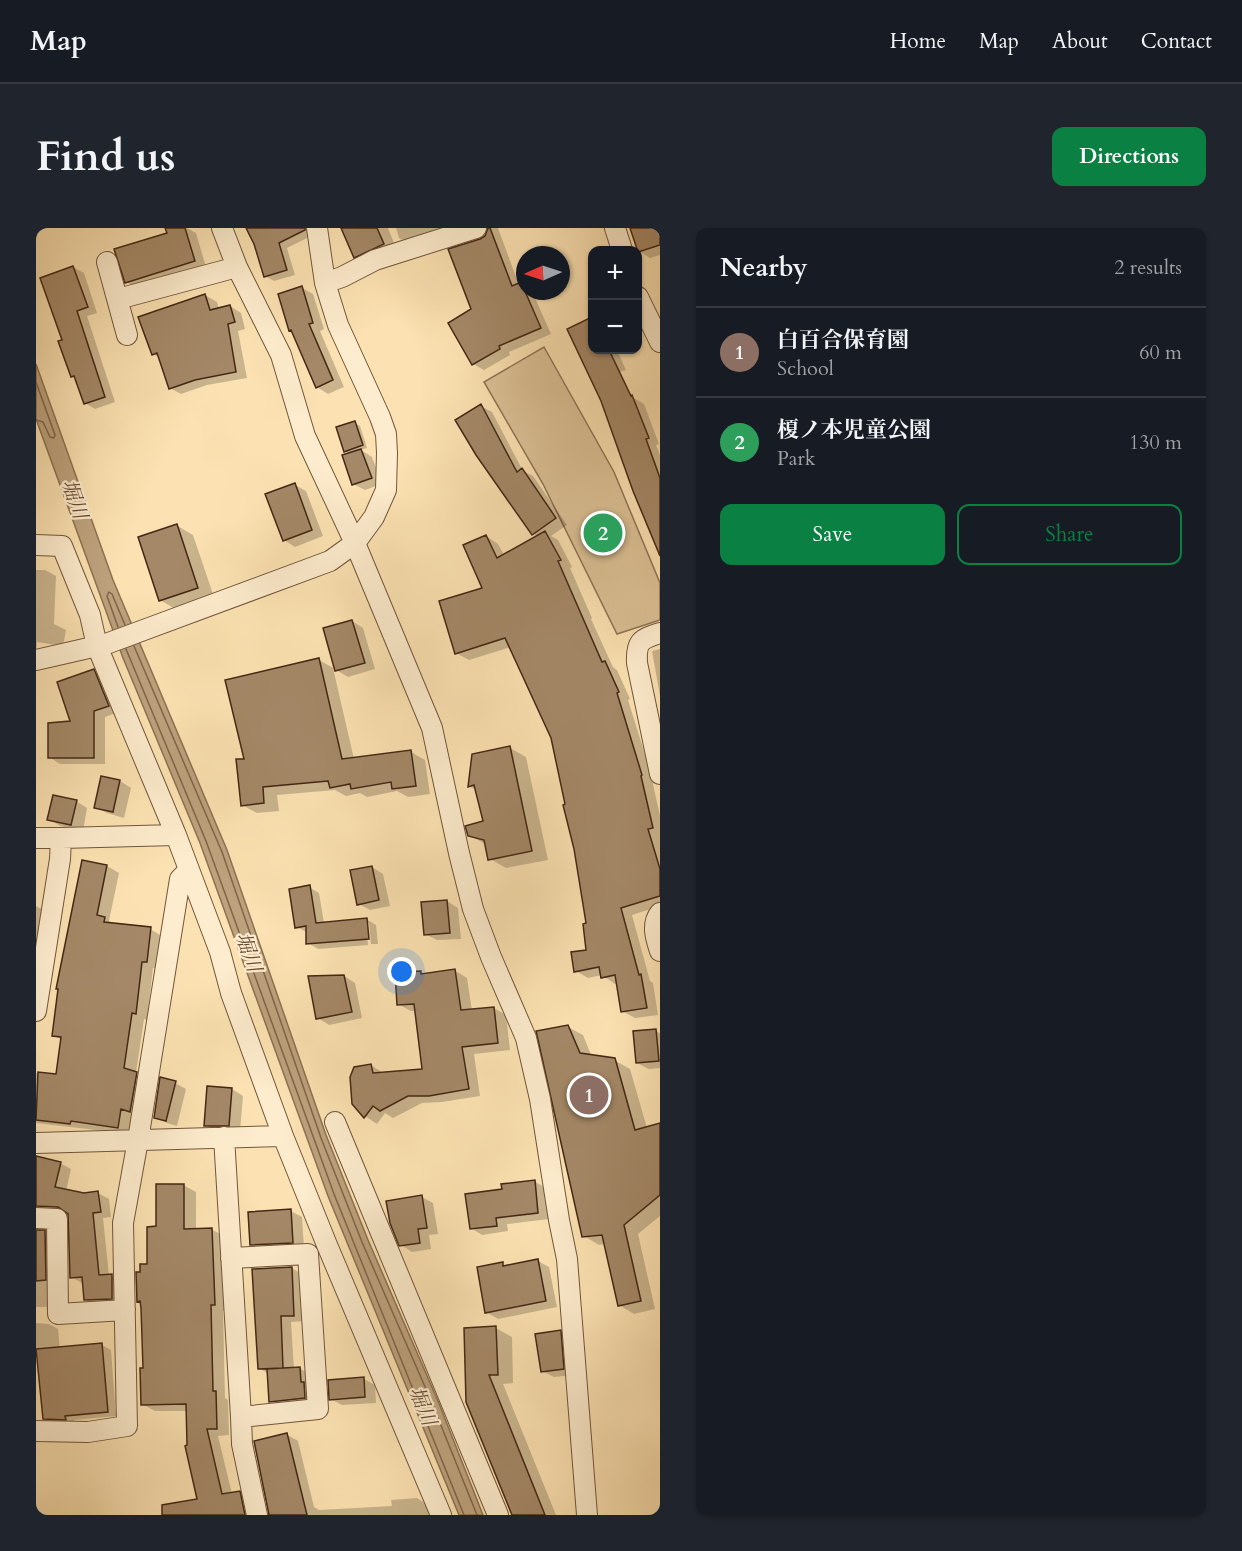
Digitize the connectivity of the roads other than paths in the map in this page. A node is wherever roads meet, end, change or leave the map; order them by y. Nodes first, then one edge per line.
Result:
1 (222, 228) edge
2 (317, 228) edge
3 (476, 228) edge
4 (615, 228) edge
5 (421, 236) edge
6 (621, 246) edge
7 (107, 262) dead end
8 (237, 267) junction
9 (325, 283) junction
10 (118, 299) junction
11 (639, 300) edge
12 (127, 335) dead end
13 (660, 342) edge
14 (355, 543) junction
15 (36, 545) edge
16 (660, 633) edge
17 (101, 645) junction
18 (36, 660) edge
19 (660, 774) edge
20 (176, 835) junction
21 (36, 838) edge
22 (61, 838) junction
23 (189, 870) junction
24 (660, 913) edge
25 (660, 951) edge
26 (36, 1011) edge
27 (334, 1122) dead end
28 (283, 1136) junction
29 (224, 1137) junction
30 (138, 1140) junction
31 (36, 1143) edge
32 (36, 1218) edge
33 (231, 1258) junction
34 (125, 1310) junction
35 (241, 1417) junction
36 (36, 1431) edge
37 (257, 1515) edge
38 (441, 1515) edge
39 (498, 1515) edge
40 (587, 1515) edge

1 - 8 street
2 - 9 street
3 - 5 street
4 - 6 street
5 - 9 street
7 - 10 street
8 - 10 street
8 - 14 street
9 - 14 street
10 - 12 street
11 - 13 street
14 - 17 street
14 - 40 street
15 - 17 street
16 - 19 street
17 - 18 street
17 - 20 street
20 - 22 street
20 - 23 street
21 - 22 street
22 - 26 street
23 - 28 street
23 - 30 street
24 - 25 street
27 - 39 street
28 - 29 street
28 - 38 street
29 - 30 street
29 - 33 street
30 - 31 street
30 - 34 street
32 - 34 street
33 - 35 street
33 - 35 street
34 - 36 street
35 - 37 street

